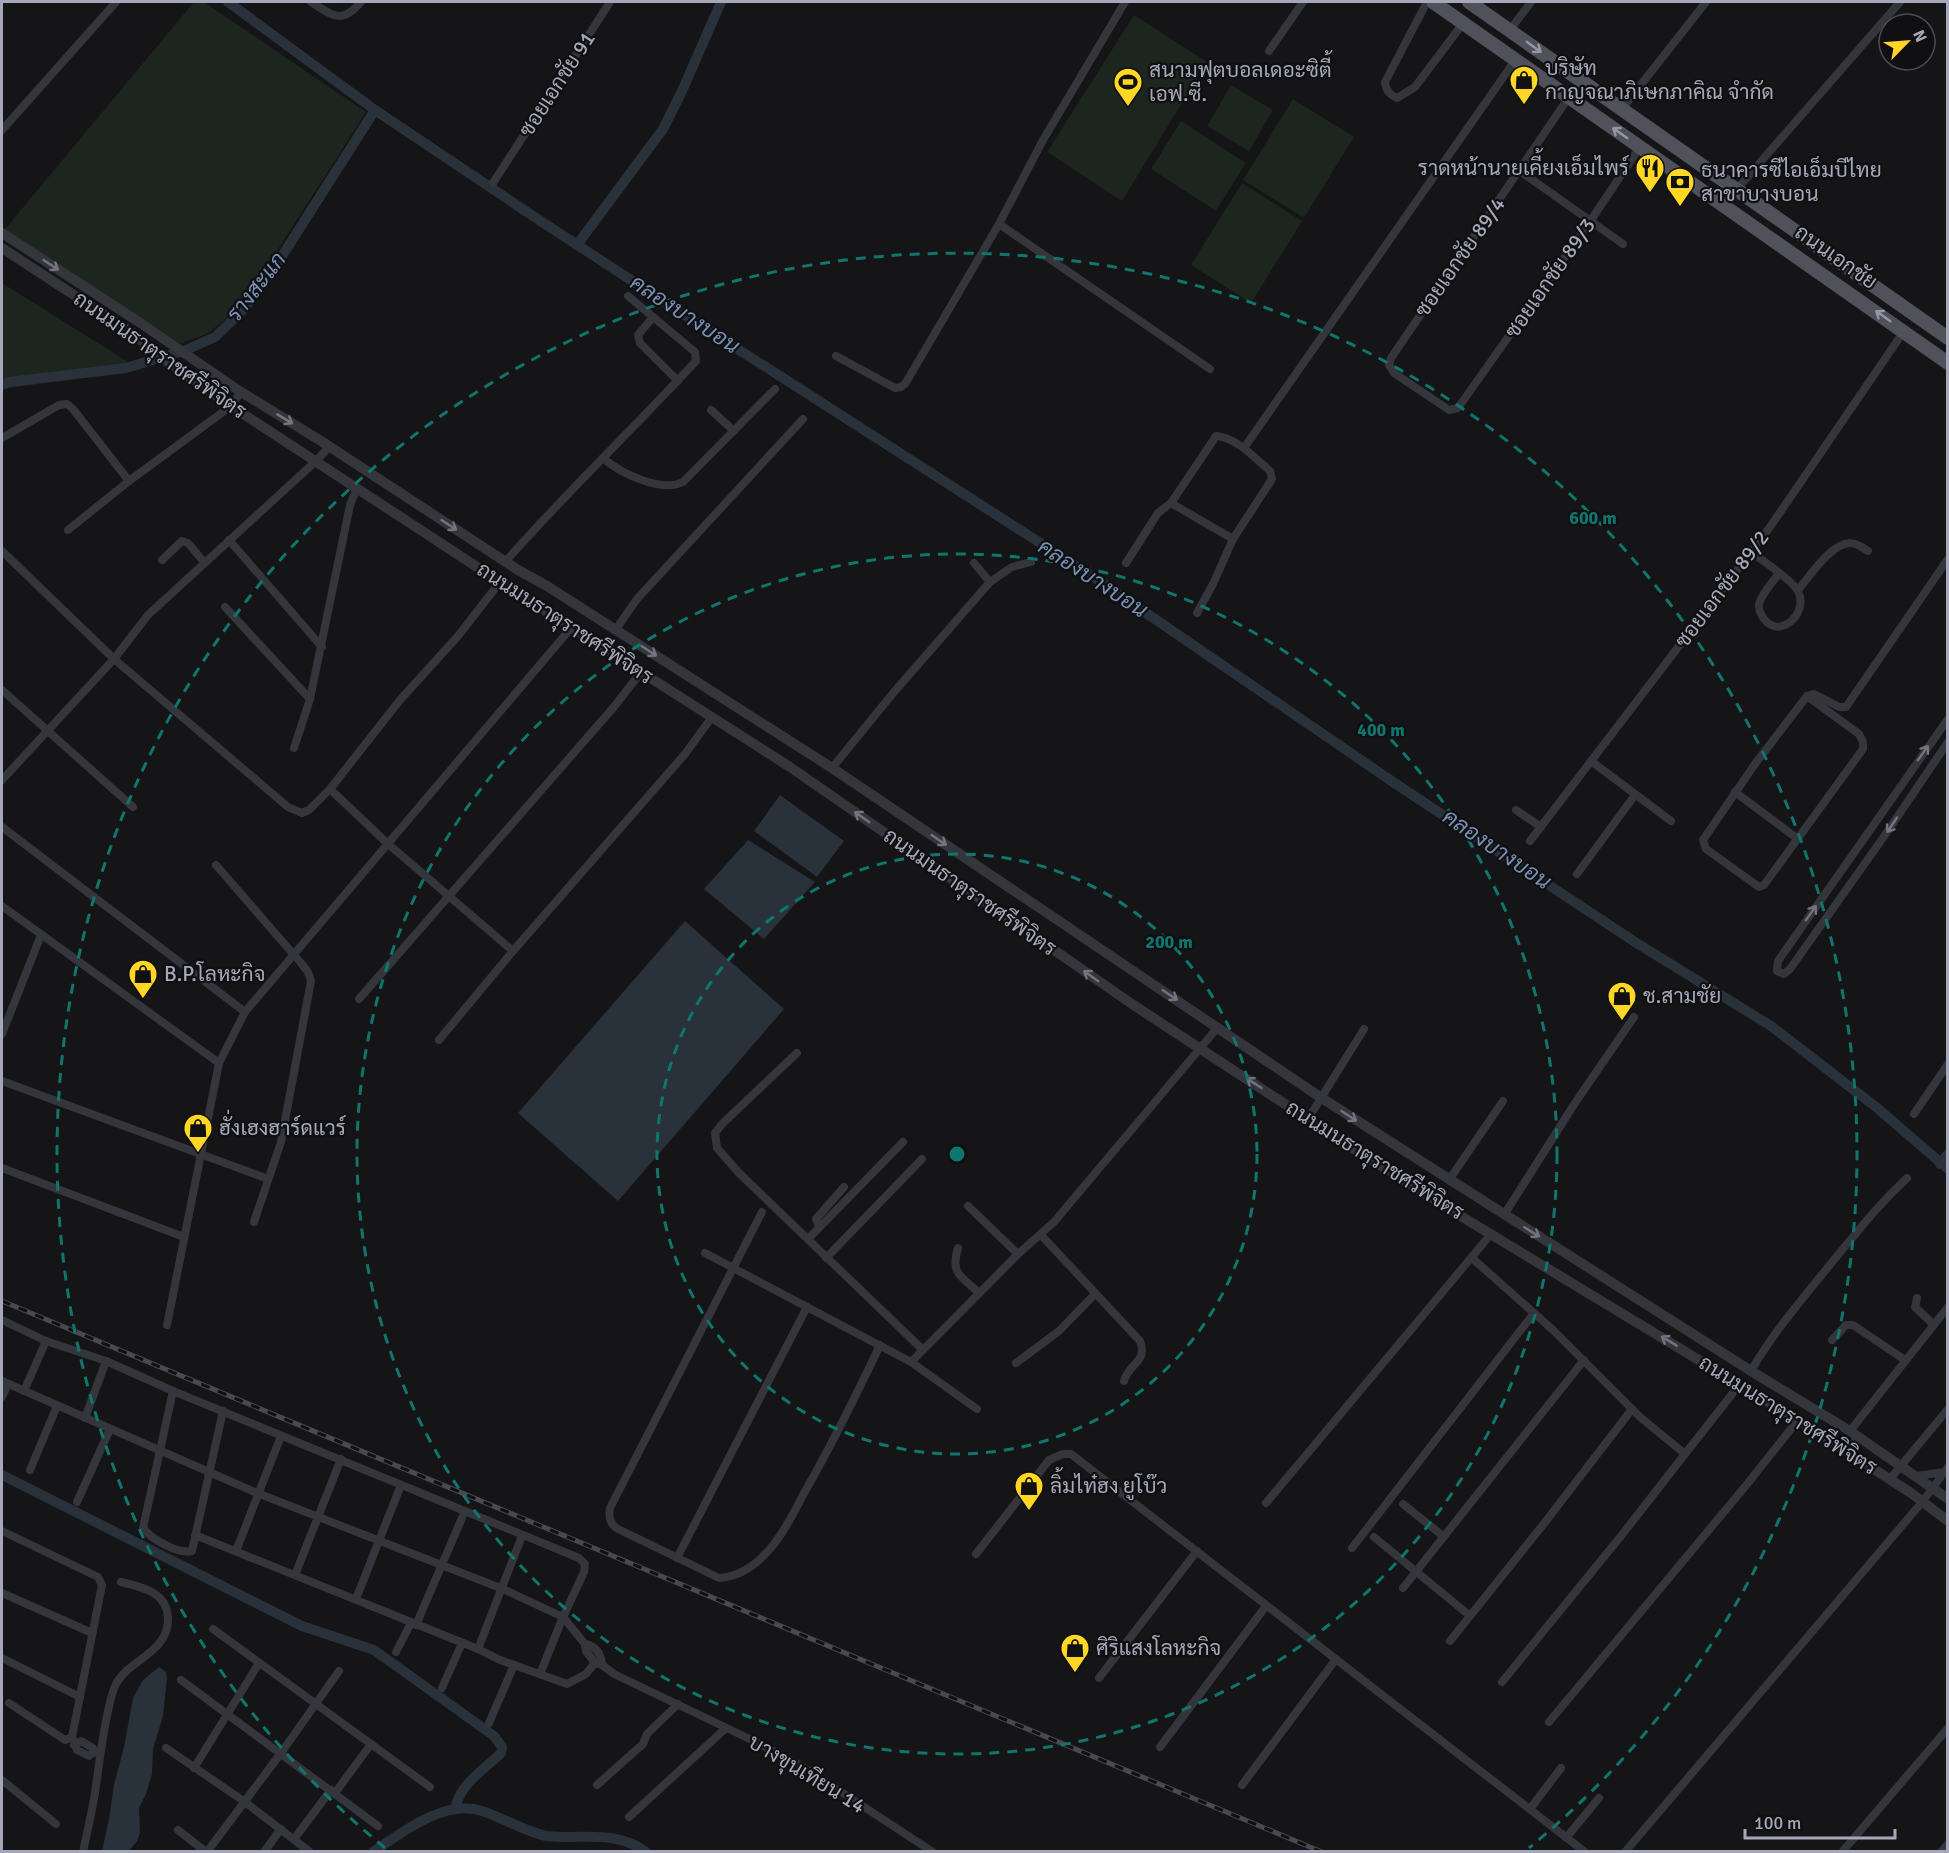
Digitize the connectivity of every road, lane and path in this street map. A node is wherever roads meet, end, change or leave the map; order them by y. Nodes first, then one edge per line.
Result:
1 (116, 2) edge
2 (311, 2) edge
3 (361, 2) edge
4 (610, 2) edge
5 (1125, 2) edge
6 (1303, 2) edge
7 (1427, 2) edge
8 (1433, 2) edge
9 (1468, 2) edge
10 (1531, 2) edge
11 (1706, 2) edge
12 (1900, 2) edge
13 (1464, 22) junction
14 (1510, 30) junction
15 (1269, 51) dead end
16 (1516, 59) junction
17 (1569, 97) junction
18 (1621, 110) junction
19 (2, 130) edge
20 (1640, 147) junction
21 (1520, 171) junction
22 (494, 182) dead end
23 (1737, 189) junction
24 (1590, 220) junction
25 (999, 224) junction
26 (2, 233) edge
27 (1623, 243) dead end
28 (2, 248) edge
29 (628, 296) dead end
30 (653, 317) junction
31 (139, 322) junction
32 (1904, 331) junction
33 (136, 336) junction
34 (1947, 338) edge
35 (188, 355) junction
36 (836, 356) dead end
37 (1947, 363) edge
38 (1210, 369) dead end
39 (184, 373) junction
40 (678, 381) junction
41 (775, 389) dead end
42 (241, 392) junction
43 (231, 406) junction
44 (1458, 408) joint
45 (711, 410) dead end
46 (803, 419) dead end
47 (734, 431) junction
48 (2, 438) edge
49 (329, 447) junction
50 (1244, 448) junction
51 (603, 458) junction
52 (316, 461) junction
53 (129, 481) junction
54 (357, 488) junction
55 (1171, 503) junction
56 (68, 530) dead end
57 (1233, 539) junction
58 (229, 540) junction
59 (1868, 550) dead end
60 (2, 551) edge
61 (1751, 552) junction
62 (1947, 559) edge
63 (162, 560) dead end
64 (204, 562) junction
65 (505, 562) junction
66 (1031, 562) dead end
67 (974, 563) dead end
68 (1126, 563) dead end
69 (1779, 573) junction
70 (500, 582) junction
71 (990, 582) junction
72 (1798, 590) junction
73 (225, 607) dead end
74 (1197, 613) dead end
75 (571, 627) junction
76 (616, 630) junction
77 (322, 647) junction
78 (114, 659) junction
79 (642, 671) junction
80 (2, 690) edge
81 (1807, 696) junction
82 (310, 699) junction
83 (712, 717) junction
84 (1947, 718) edge
85 (48, 731) junction
86 (1947, 742) edge
87 (294, 748) dead end
88 (1592, 761) junction
89 (832, 768) junction
90 (2, 780) edge
91 (330, 789) junction
92 (1735, 792) junction
93 (1635, 795) junction
94 (133, 807) dead end
95 (1516, 810) dead end
96 (1671, 821) dead end
97 (2, 827) edge
98 (1541, 827) junction
99 (1798, 839) junction
100 (1530, 841) dead end
101 (387, 843) junction
102 (216, 865) dead end
103 (1577, 874) dead end
104 (448, 896) junction
105 (2, 907) edge
106 (41, 935) junction
107 (513, 951) junction
108 (294, 955) junction
109 (359, 999) dead end
110 (245, 1012) junction
111 (1634, 1017) dead end
112 (1218, 1027) junction
113 (1364, 1029) dead end
114 (2, 1034) edge
115 (439, 1040) dead end
116 (1201, 1049) junction
117 (797, 1053) dead end
118 (219, 1063) junction
119 (1947, 1064) edge
120 (2, 1081) edge
121 (1320, 1098) junction
122 (1503, 1101) dead end
123 (1914, 1114) dead end
124 (1308, 1119) junction
125 (903, 1142) dead end
126 (200, 1154) junction
127 (922, 1159) dead end
128 (2, 1168) edge
129 (268, 1179) junction
130 (1906, 1179) dead end
131 (1449, 1180) junction
132 (844, 1187) dead end
133 (968, 1206) dead end
134 (762, 1212) dead end
135 (1504, 1215) junction
136 (255, 1222) dead end
137 (819, 1227) junction
138 (1491, 1234) junction
139 (1041, 1235) junction
140 (184, 1237) junction
141 (808, 1239) junction
142 (958, 1248) dead end
143 (705, 1253) dead end
144 (1018, 1254) junction
145 (826, 1258) junction
146 (1472, 1258) junction
147 (734, 1268) junction
148 (979, 1293) junction
149 (1095, 1294) junction
150 (1917, 1298) dead end
151 (807, 1307) junction
152 (1947, 1307) edge
153 (1534, 1313) junction
154 (2, 1320) edge
155 (1933, 1324) junction
156 (167, 1325) dead end
157 (1832, 1340) dead end
158 (46, 1341) junction
159 (880, 1345) junction
160 (923, 1350) junction
161 (1584, 1360) junction
162 (1905, 1360) junction
163 (106, 1361) junction
164 (910, 1362) junction
165 (1016, 1363) dead end
166 (1750, 1371) junction
167 (1124, 1381) dead end
168 (5, 1382) edge
169 (1740, 1384) junction
170 (173, 1390) junction
171 (24, 1391) junction
172 (2, 1397) edge
173 (57, 1406) junction
174 (1632, 1408) junction
175 (1947, 1409) edge
176 (977, 1410) dead end
177 (223, 1411) junction
178 (85, 1418) junction
179 (1798, 1420) junction
180 (110, 1430) junction
181 (1854, 1433) junction
182 (281, 1436) junction
183 (159, 1451) junction
184 (1848, 1452) junction
185 (1685, 1454) junction
186 (341, 1459) junction
187 (1901, 1465) junction
188 (30, 1470) dead end
189 (1946, 1470) edge
190 (209, 1472) junction
191 (1916, 1476) junction
192 (1890, 1479) junction
193 (401, 1485) junction
194 (1933, 1488) junction
195 (257, 1493) junction
196 (1947, 1499) edge
197 (1923, 1501) junction
198 (77, 1502) dead end
199 (1266, 1503) dead end
200 (1403, 1504) dead end
201 (465, 1511) junction
202 (319, 1517) junction
203 (1947, 1521) edge
204 (2, 1531) edge
205 (195, 1535) junction
206 (522, 1536) junction
207 (1443, 1536) junction
208 (1374, 1537) dead end
209 (379, 1541) junction
210 (1352, 1548) dead end
211 (236, 1551) junction
212 (1197, 1551) junction
213 (976, 1554) dead end
214 (677, 1558) junction
215 (442, 1566) junction
216 (1417, 1571) junction
217 (295, 1575) junction
218 (121, 1582) dead end
219 (1403, 1588) dead end
220 (503, 1589) junction
221 (2, 1593) edge
222 (356, 1599) junction
223 (1266, 1606) junction
224 (1469, 1615) junction
225 (563, 1617) junction
226 (413, 1624) junction
227 (213, 1629) dead end
228 (92, 1633) junction
229 (1450, 1641) dead end
230 (462, 1643) junction
231 (478, 1649) junction
232 (396, 1652) dead end
233 (2, 1658) edge
234 (1336, 1659) junction
235 (259, 1663) junction
236 (514, 1665) junction
237 (601, 1665) junction
238 (339, 1671) dead end
239 (540, 1674) junction
240 (1099, 1678) dead end
241 (181, 1680) dead end
242 (1502, 1682) dead end
243 (442, 1688) dead end
244 (80, 1697) junction
245 (9, 1703) dead end
246 (316, 1703) junction
247 (678, 1704) junction
248 (228, 1713) junction
249 (1549, 1722) dead end
250 (489, 1724) dead end
251 (726, 1728) junction
252 (1947, 1728) edge
253 (73, 1741) junction
254 (371, 1744) junction
255 (1160, 1747) dead end
256 (166, 1748) dead end
257 (97, 1753) junction
258 (281, 1753) junction
259 (194, 1767) junction
260 (1561, 1768) dead end
261 (2, 1780) edge
262 (597, 1785) dead end
263 (1242, 1785) dead end
264 (430, 1787) dead end
265 (333, 1791) junction
266 (1599, 1798) dead end
267 (244, 1802) junction
268 (1530, 1809) junction
269 (629, 1817) dead end
270 (56, 1824) dead end
271 (378, 1826) dead end
272 (281, 1829) junction
273 (178, 1830) dead end
274 (1566, 1838) junction
275 (294, 1839) junction
276 (1947, 1844) edge
277 (83, 1851) edge
278 (207, 1851) edge
279 (264, 1851) edge
280 (310, 1851) edge
281 (933, 1851) edge
282 (1585, 1851) edge
283 (1625, 1851) edge
284 (1842, 1851) edge
285 (1941, 1851) edge

1 - 19 street
2 - 3 street
4 - 22 street, ซอยเอกชัย 91
5 - 25 street
6 - 15 street
7 - 13 street
8 - 13 main road, ถนนเอกชัย
9 - 14 main road, ถนนเอกชัย
10 - 14 street
11 - 18 street
12 - 23 street
13 - 16 main road, ถนนเอกชัย
14 -> 18 main road, ถนนเอกชัย
16 - 17 main road, ถนนเอกชัย
16 - 50 street
20 -> 17 main road, ถนนเอกชัย
17 - 21 street, ซอยเอกชัย 89/4
18 - 23 main road, ถนนเอกชัย
20 - 24 street, ซอยเอกชัย 89/3
32 -> 20 main road, ถนนเอกชัย
21 - 24 street
21 - 44 street, ซอยเอกชัย 89/4
23 - 34 main road, ถนนเอกชัย
24 - 27 street
24 - 44 street, ซอยเอกชัย 89/3
25 - 36 street
25 - 38 street
26 -> 31 street, ถนนมนธาตุราชศรีพิจิตร
28 - 33 street, ถนนมนธาตุราชศรีพิจิตร
29 - 30 street
30 - 40 street
30 - 40 street
31 - 33 street
31 - 35 street, ถนนมนธาตุราชศรีพิจิตร
32 - 37 main road, ถนนเอกชัย
32 - 61 street, ซอยเอกชัย 89/2
33 - 39 street, ถนนมนธาตุราชศรีพิจิตร
35 - 39 street
35 - 42 street, ถนนมนธาตุราชศรีพิจิตร
39 - 43 street, ถนนมนธาตุราชศรีพิจิตร
40 - 51 street
41 - 47 street
42 - 43 street
42 -> 49 street, ถนนมนธาตุราชศรีพิจิตร
43 - 52 street, ถนนมนธาตุราชศรีพิจิตร
43 - 53 street
45 - 47 street
46 - 76 street
47 - 51 street
48 - 53 street
49 - 52 street
49 -> 65 street, ถนนมนธาตุราชศรีพิจิตร
50 - 55 street
50 - 57 street
51 - 65 street
52 - 54 street, ถนนมนธาตุราชศรีพิจิตร
52 - 58 street
53 - 56 street
54 - 70 street, ถนนมนธาตุราชศรีพิจิตร
54 - 77 street
55 - 57 street
55 - 68 street
57 - 74 street
58 - 64 street
58 - 77 street
59 - 72 street
60 - 78 street
61 - 69 street
61 - 88 street, ซอยเอกชัย 89/2
62 - 81 street
63 - 64 street
64 - 78 street
65 - 76 street, ถนนมนธาตุราชศรีพิจิตร
66 - 71 street
67 - 71 street
69 - 72 street
69 - 72 street
70 - 75 street, ถนนมนธาตุราชศรีพิจิตร
70 - 91 street
71 - 89 street
73 - 82 street
75 - 79 street, ถนนมนธาตุราชศรีพิจิตร
75 - 101 street
76 -> 89 street, ถนนมนธาตุราชศรีพิจิตร
77 - 82 street
78 - 85 street
78 - 91 street
79 - 83 street, ถนนมนธาตุราชศรีพิจิตร
79 - 104 street
80 - 85 street
81 - 92 street
81 - 99 street
82 - 87 street
83 - 107 street
116 -> 83 street, ถนนมนธาตุราชศรีพิจิตร
86 -> 84 street
85 - 90 street
85 - 94 street
88 - 93 street
88 - 98 street, ซอยเอกชัย 89/2
89 -> 112 street, ถนนมนธาตุราชศรีพิจิตร
91 - 101 street
92 - 99 street
92 - 99 street
93 - 96 street
93 - 103 street
95 - 98 street
97 - 110 street
98 - 100 street, ซอยเอกชัย 89/2
101 - 104 street
101 - 108 street
102 - 108 street
104 - 107 street
104 - 109 street
105 - 106 street
106 - 114 street
106 - 118 street
107 - 115 street
108 - 110 street
108 - 129 street
110 - 118 street
111 - 135 street
112 - 116 street
112 - 121 street, ถนนมนธาตุราชศรีพิจิตร
113 - 121 street
124 -> 116 street, ถนนมนธาตุราชศรีพิจิตร
116 - 139 street
117 - 141 street
118 - 126 street
119 - 123 street
120 - 126 street
121 - 124 street
121 -> 131 street, ถนนมนธาตุราชศรีพิจิตร
122 - 131 street
124 - 138 street, ถนนมนธาตุราชศรีพิจิตร
125 - 137 street
126 - 129 street
126 - 140 street
127 - 145 street
128 - 140 street
129 - 136 street
130 - 166 street
131 - 135 street, ถนนมนธาตุราชศรีพิจิตร
132 - 137 street
133 - 144 street
134 - 147 street
135 -> 166 street, ถนนมนธาตุราชศรีพิจิตร
137 - 141 street
138 - 146 street
169 -> 138 street, ถนนมนธาตุราชศรีพิจิตร
139 - 144 street
139 - 149 street
140 - 156 street
141 - 145 street
142 - 148 street
143 - 147 street
144 - 148 street
145 - 160 street
146 - 153 street
146 - 199 street
147 - 151 street
147 - 214 street
148 - 160 street
149 - 165 street
149 - 167 street
150 - 155 street
151 - 159 street
151 - 214 street
152 - 155 street
153 - 161 street
153 - 210 street
154 - 158 street
155 - 162 street
157 - 162 street
158 - 163 street
158 - 171 street
159 - 164 street
159 - 214 street
160 - 164 street
161 - 174 street
161 - 207 street
162 - 181 street
163 - 170 street
163 - 178 street
164 - 176 street
166 - 181 street, ถนนมนธาตุราชศรีพิจิตร
168 - 171 street
168 - 172 street
169 - 179 street, ถนนมนธาตุราชศรีพิจิตร
169 - 185 street
170 - 177 street
170 - 183 street
171 - 173 street
173 - 178 street
173 - 188 street
174 - 185 street
174 - 224 street
175 - 187 street
177 - 182 street
177 - 190 street
178 - 180 street
179 - 184 street, ถนนมนธาตุราชศรีพิจิตร
179 - 249 street
180 - 183 street
180 - 198 street
181 - 184 street
181 - 187 street, ถนนมนธาตุราชศรีพิจิตร
182 - 186 street
182 - 195 street
183 - 190 street
183 - 205 street
184 - 192 street, ถนนมนธาตุราชศรีพิจิตร
185 - 242 street
186 - 193 street
186 - 202 street
187 - 191 street, ถนนมนธาตุราชศรีพิจิตร
187 - 192 street
189 - 191 street
189 - 194 street
190 - 195 street
190 - 205 street
191 - 194 street, ถนนมนธาตุราชศรีพิจิตร
192 - 197 street, ถนนมนธาตุราชศรีพิจิตร
193 - 201 street
193 - 209 street
194 - 196 street, ถนนมนธาตุราชศรีพิจิตร
194 - 197 street
195 - 202 street
195 - 211 street
197 - 203 street, ถนนมนธาตุราชศรีพิจิตร
197 - 283 street
200 - 207 street
201 - 206 street
201 - 215 street
202 - 209 street
202 - 217 street
204 - 228 street
205 - 211 street
206 - 220 street
206 - 225 street
207 - 216 street
208 - 216 street
209 - 215 street
209 - 222 street
211 - 217 street
212 - 213 street
212 - 223 street
212 - 240 street
215 - 220 street
215 - 226 street
216 - 219 street
216 - 224 street
217 - 222 street
218 - 257 street
220 - 225 street
220 - 231 street
221 - 228 street
222 - 226 street
223 - 234 street
223 - 255 street
224 - 229 street
225 - 237 street
225 - 239 street
226 - 230 street
226 - 232 street
227 - 235 street
228 - 244 street
230 - 231 street
230 - 243 street
231 - 236 street
233 - 244 street
234 - 263 street
234 - 268 street
235 - 246 street
235 - 248 street
236 - 239 street
236 - 250 street
237 - 239 street
237 - 247 street, บางขุนเทียน 14
238 - 246 street
241 - 248 street
244 - 253 street
245 - 253 street
246 - 254 street
246 - 258 street
247 - 251 street, บางขุนเทียน 14
247 - 262 street
248 - 258 street
248 - 259 street
251 - 269 street
251 - 281 street, บางขุนเทียน 14
252 - 284 street
253 - 257 street
254 - 264 street
254 - 265 street
256 - 259 street
257 - 277 street
258 - 265 street
258 - 267 street
259 - 267 street
260 - 268 street
261 - 270 street
265 - 271 street
265 - 275 street
266 - 274 street
267 - 272 street
267 - 278 street
268 - 274 street
272 - 275 street
272 - 279 street
273 - 278 street
274 - 282 street
275 - 280 street
276 - 285 street

